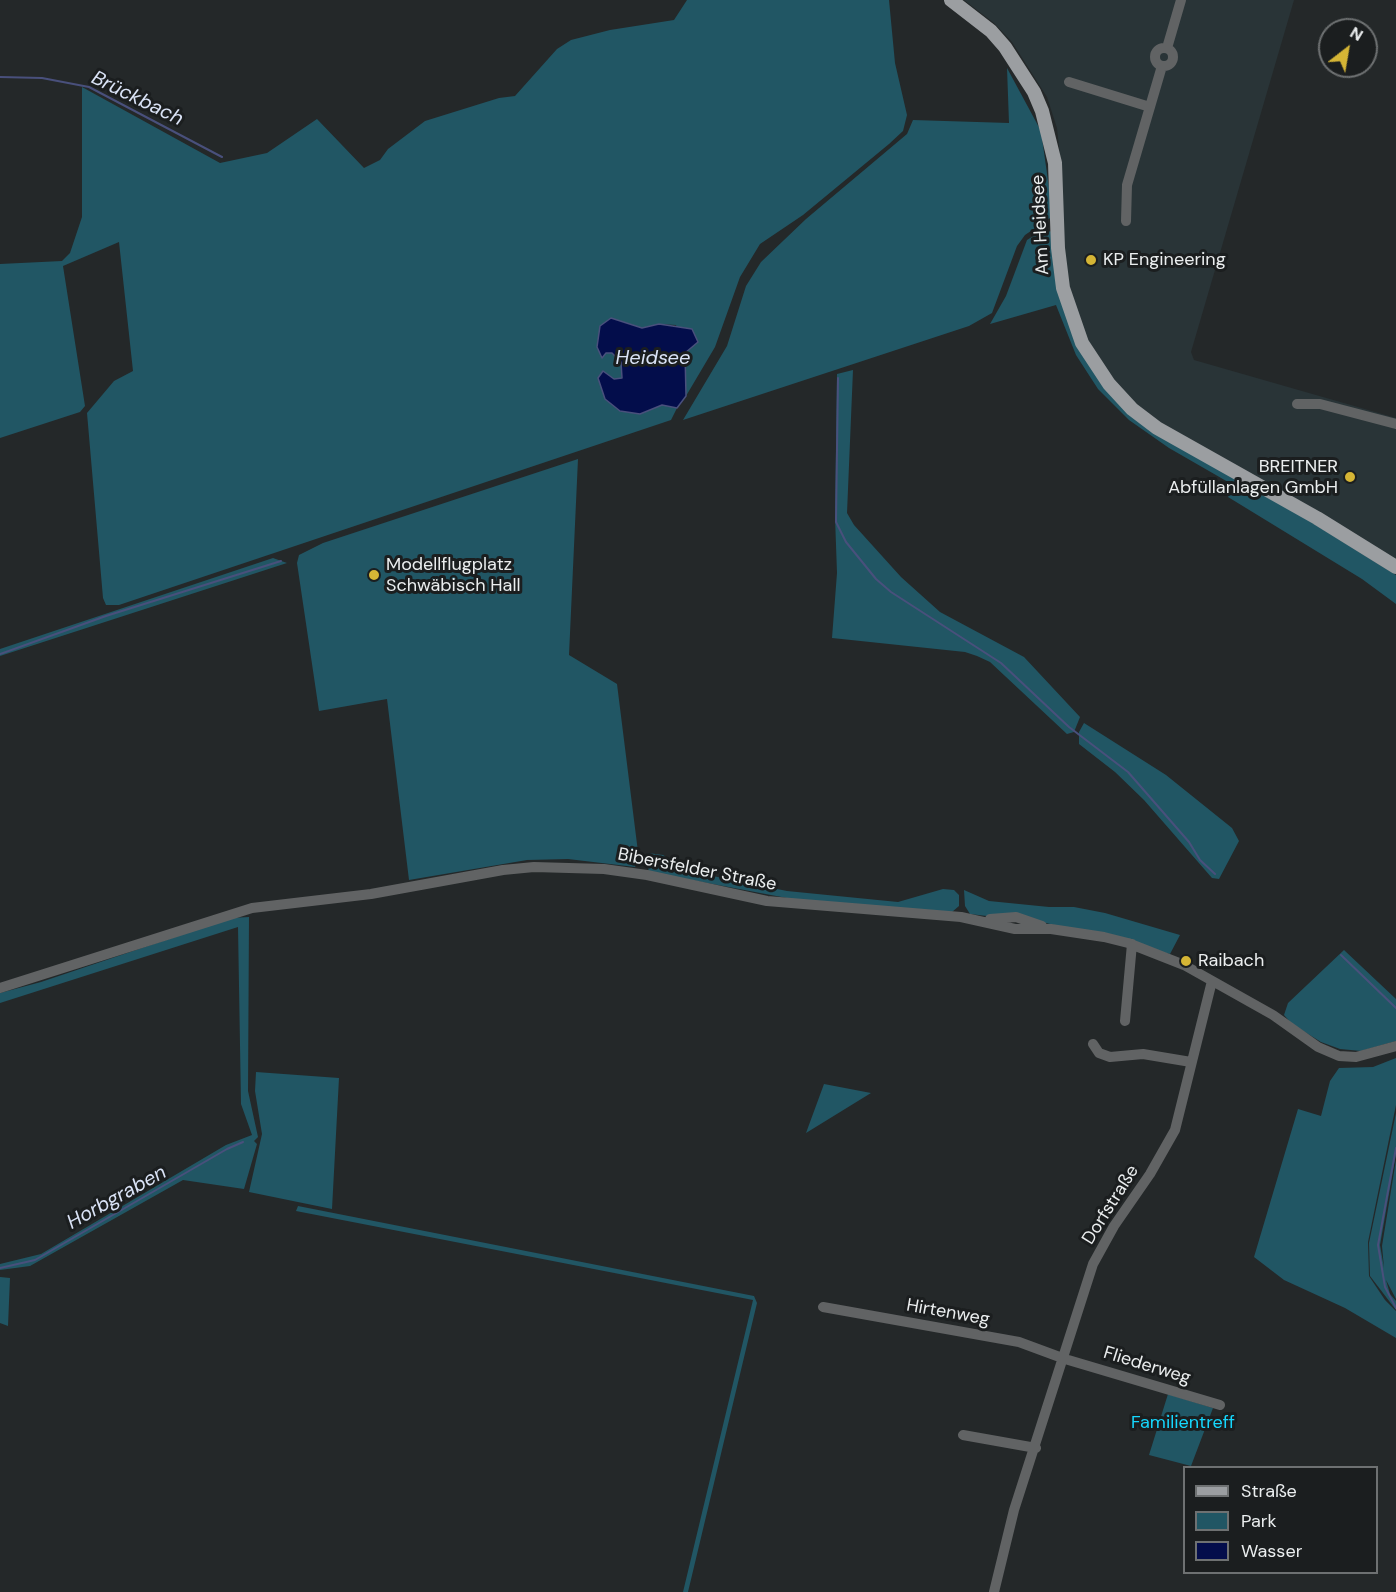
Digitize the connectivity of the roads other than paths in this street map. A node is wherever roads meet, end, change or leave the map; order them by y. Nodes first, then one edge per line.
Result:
1 (951, 0) edge
2 (1181, 0) edge
3 (1069, 82) dead end
4 (1150, 107) junction
5 (1126, 221) dead end
6 (1297, 404) dead end
7 (1396, 424) edge
8 (1396, 567) edge
9 (1132, 944) junction
10 (1212, 981) junction
11 (0, 988) edge
12 (1125, 1021) dead end
13 (1093, 1044) dead end
14 (1396, 1046) edge
15 (1191, 1062) junction
16 (823, 1307) dead end
17 (1065, 1359) junction
18 (1220, 1405) dead end
19 (963, 1435) dead end
20 (1036, 1448) junction
21 (994, 1592) edge

1 - 8 main road, Am Heidsee
2 - 4 street
3 - 4 street
4 - 5 street
6 - 7 street
9 - 10 street, Bibersfelder Straße
9 - 11 street, Bibersfelder Straße
9 - 12 street
10 - 14 street, Bibersfelder Straße
10 - 15 street, Dorfstraße
13 - 15 street
15 - 17 street, Dorfstraße
16 - 17 street, Hirtenweg
17 - 18 street, Fliederweg
17 - 20 street, Dorfstraße
19 - 20 street
20 - 21 street, Dorfstraße

